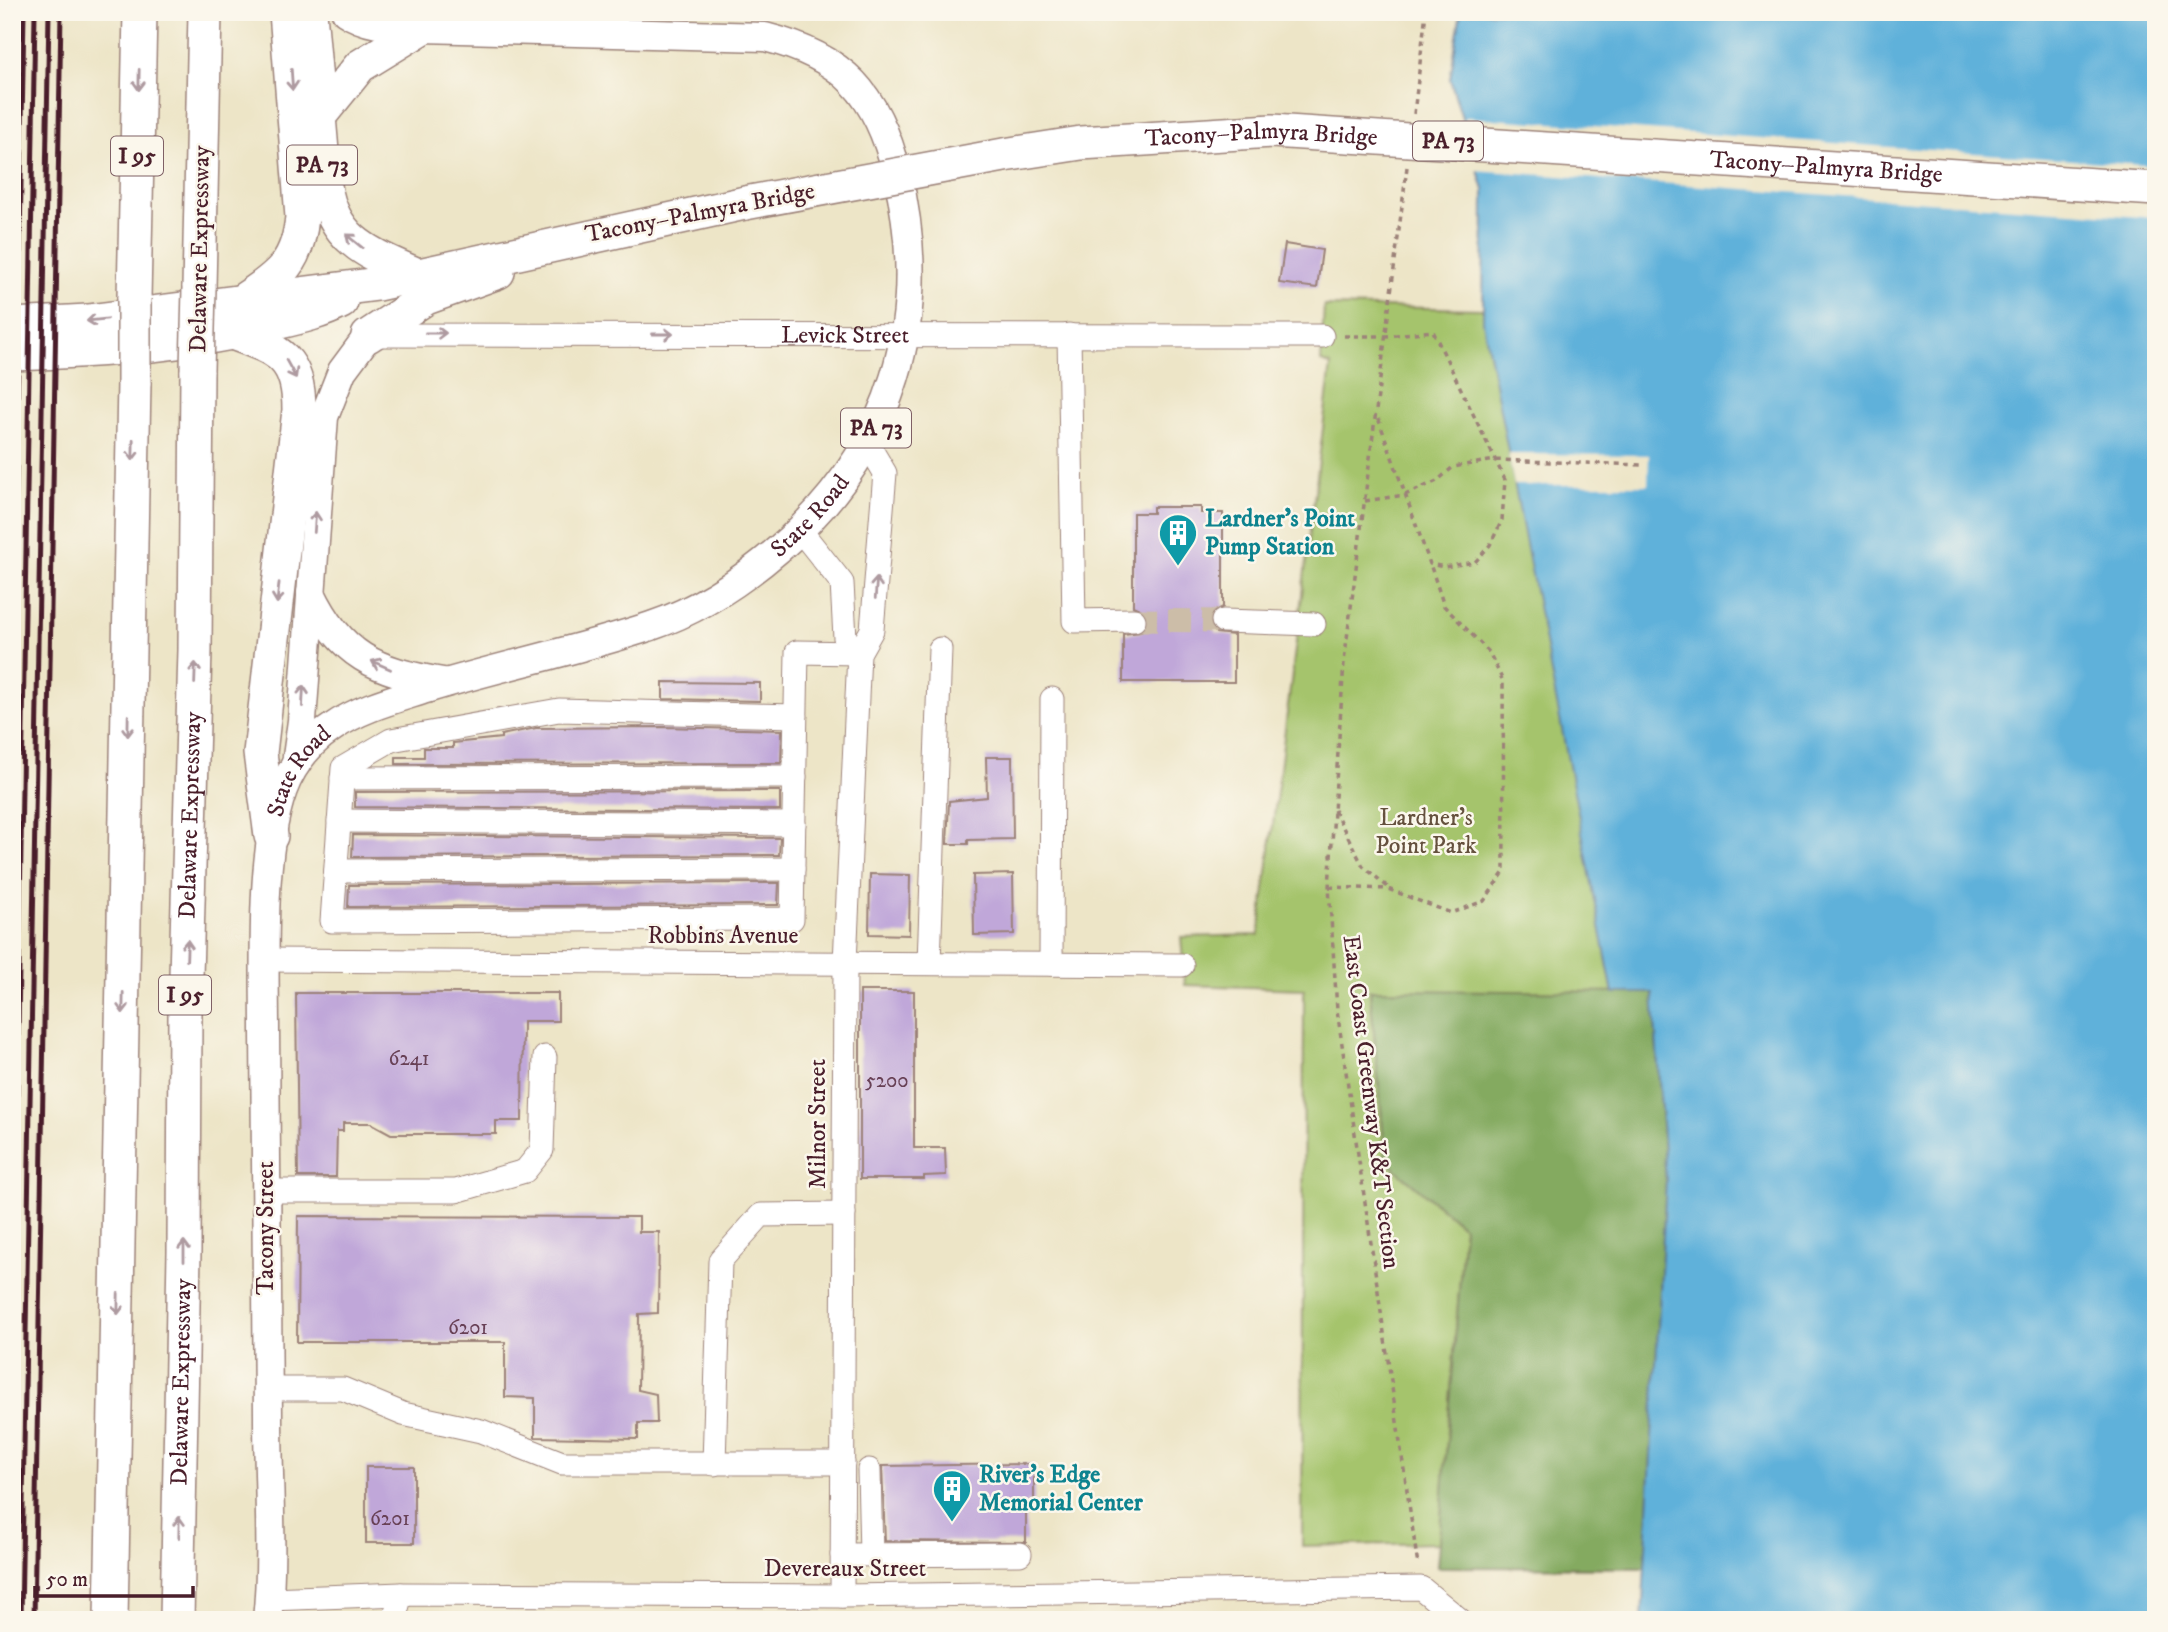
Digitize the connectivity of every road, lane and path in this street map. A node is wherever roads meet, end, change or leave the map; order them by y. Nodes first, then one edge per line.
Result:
1 (140, 12) edge
2 (205, 12) edge
3 (286, 12) edge
4 (310, 12) edge
5 (346, 12) edge
6 (1426, 12) edge
7 (422, 28) junction
8 (318, 118) junction
9 (1413, 120) dead end
10 (1408, 161) dead end
11 (2156, 189) edge
12 (591, 235) junction
13 (413, 273) junction
14 (236, 319) junction
15 (12, 326) edge
16 (904, 335) junction
17 (1069, 335) junction
18 (368, 336) junction
19 (1322, 336) joint
20 (1386, 336) junction
21 (12, 354) edge
22 (1376, 413) junction
23 (869, 446) junction
24 (1495, 460) junction
25 (1642, 465) dead end
26 (1405, 495) junction
27 (1365, 501) junction
28 (800, 530) junction
29 (1430, 564) junction
30 (310, 590) junction
31 (1133, 620) tunnel mouth
32 (1223, 621) tunnel mouth
33 (1314, 624) dead end
34 (940, 649) dead end
35 (859, 653) junction
36 (446, 683) junction
37 (1052, 699) dead end
38 (796, 716) junction
39 (296, 764) junction
40 (795, 777) junction
41 (342, 778) junction
42 (1333, 808) junction
43 (340, 821) junction
44 (794, 824) junction
45 (271, 836) junction
46 (793, 869) junction
47 (336, 871) junction
48 (1329, 887) junction
49 (1393, 891) junction
50 (264, 960) junction
51 (845, 963) junction
52 (929, 963) junction
53 (1051, 964) junction
54 (1182, 965) dead end
55 (545, 1057) dead end
56 (266, 1191) junction
57 (844, 1214) junction
58 (268, 1389) junction
59 (843, 1463) junction
60 (714, 1464) junction
61 (869, 1470) dead end
62 (1020, 1554) dead end
63 (842, 1555) junction
64 (871, 1555) junction
65 (1420, 1579) junction
66 (401, 1594) junction
67 (842, 1596) junction
68 (268, 1609) edge
69 (111, 1620) edge
70 (177, 1620) edge
71 (394, 1620) edge
72 (1460, 1620) edge

1 -> 69 highway, I 95, bridge
70 -> 2 highway, Delaware Expressway / I 95, bridge
3 -> 14 highway
4 - 8 highway, PA 73
5 - 7 main road, State Road / PA 73
6 - 9 path
7 - 8 highway
7 - 16 main road, State Road / PA 73
13 -> 8 highway, PA 73
10 - 20 path, East Coast Greenway K&T Section
11 - 12 highway, Tacony–Palmyra Bridge / PA 73, bridge
12 - 13 highway, Tacony–Palmyra Bridge / PA 73
12 - 18 highway, PA 73
13 - 14 highway, Tacony–Palmyra Bridge / PA 73
14 -> 15 highway
14 - 21 highway
14 -> 45 highway
16 - 17 street, Levick Street
18 -> 16 street, Levick Street
16 - 23 main road, State Road / PA 73
17 - 19 street, Levick Street
17 - 31 street
30 -> 18 main road, PA 73
19 - 20 path
20 - 22 path, East Coast Greenway K&T Section
20 - 24 path
22 - 26 path
22 - 27 path, East Coast Greenway K&T Section
23 - 28 main road, State Road / PA 73
35 -> 23 street, Milnor Street
24 - 25 path
24 - 26 path
24 - 29 path
26 - 27 path
26 - 29 path
27 - 42 path, East Coast Greenway K&T Section
28 - 35 street, Milnor Street
28 - 36 main road, State Road / PA 73
29 - 49 path
36 -> 30 main road, PA 73
39 -> 30 main road
32 - 33 street
34 - 52 street
35 - 38 street
35 - 51 street, Milnor Street
36 - 39 main road, State Road
37 - 53 street
38 - 40 street
38 - 41 street
39 - 45 main road, State Road
40 - 41 street
40 - 44 street
41 - 43 street
42 - 48 path, East Coast Greenway K&T Section
42 - 49 path
43 - 44 street
43 - 47 street
44 - 46 street
45 - 50 main road, Tacony Street
46 - 47 street
46 - 47 street
48 - 49 path
48 - 65 path, East Coast Greenway K&T Section
50 - 51 street, Robbins Avenue
50 - 56 main road, Tacony Street
51 - 52 street, Robbins Avenue
51 - 57 street, Milnor Street
52 - 53 street, Robbins Avenue
53 - 54 street, Robbins Avenue
55 - 56 street
56 - 58 main road, Tacony Street
57 - 59 street, Milnor Street
57 - 60 street
58 - 60 street
58 - 68 main road, Tacony Street
59 - 60 street
59 - 63 street, Milnor Street
61 - 64 street
62 - 64 street
63 - 64 street
63 - 67 street, Milnor Street
65 - 67 street, Devereaux Street
65 - 72 street
66 - 67 street, Devereaux Street
66 - 68 street, Devereaux Street
66 - 71 street

